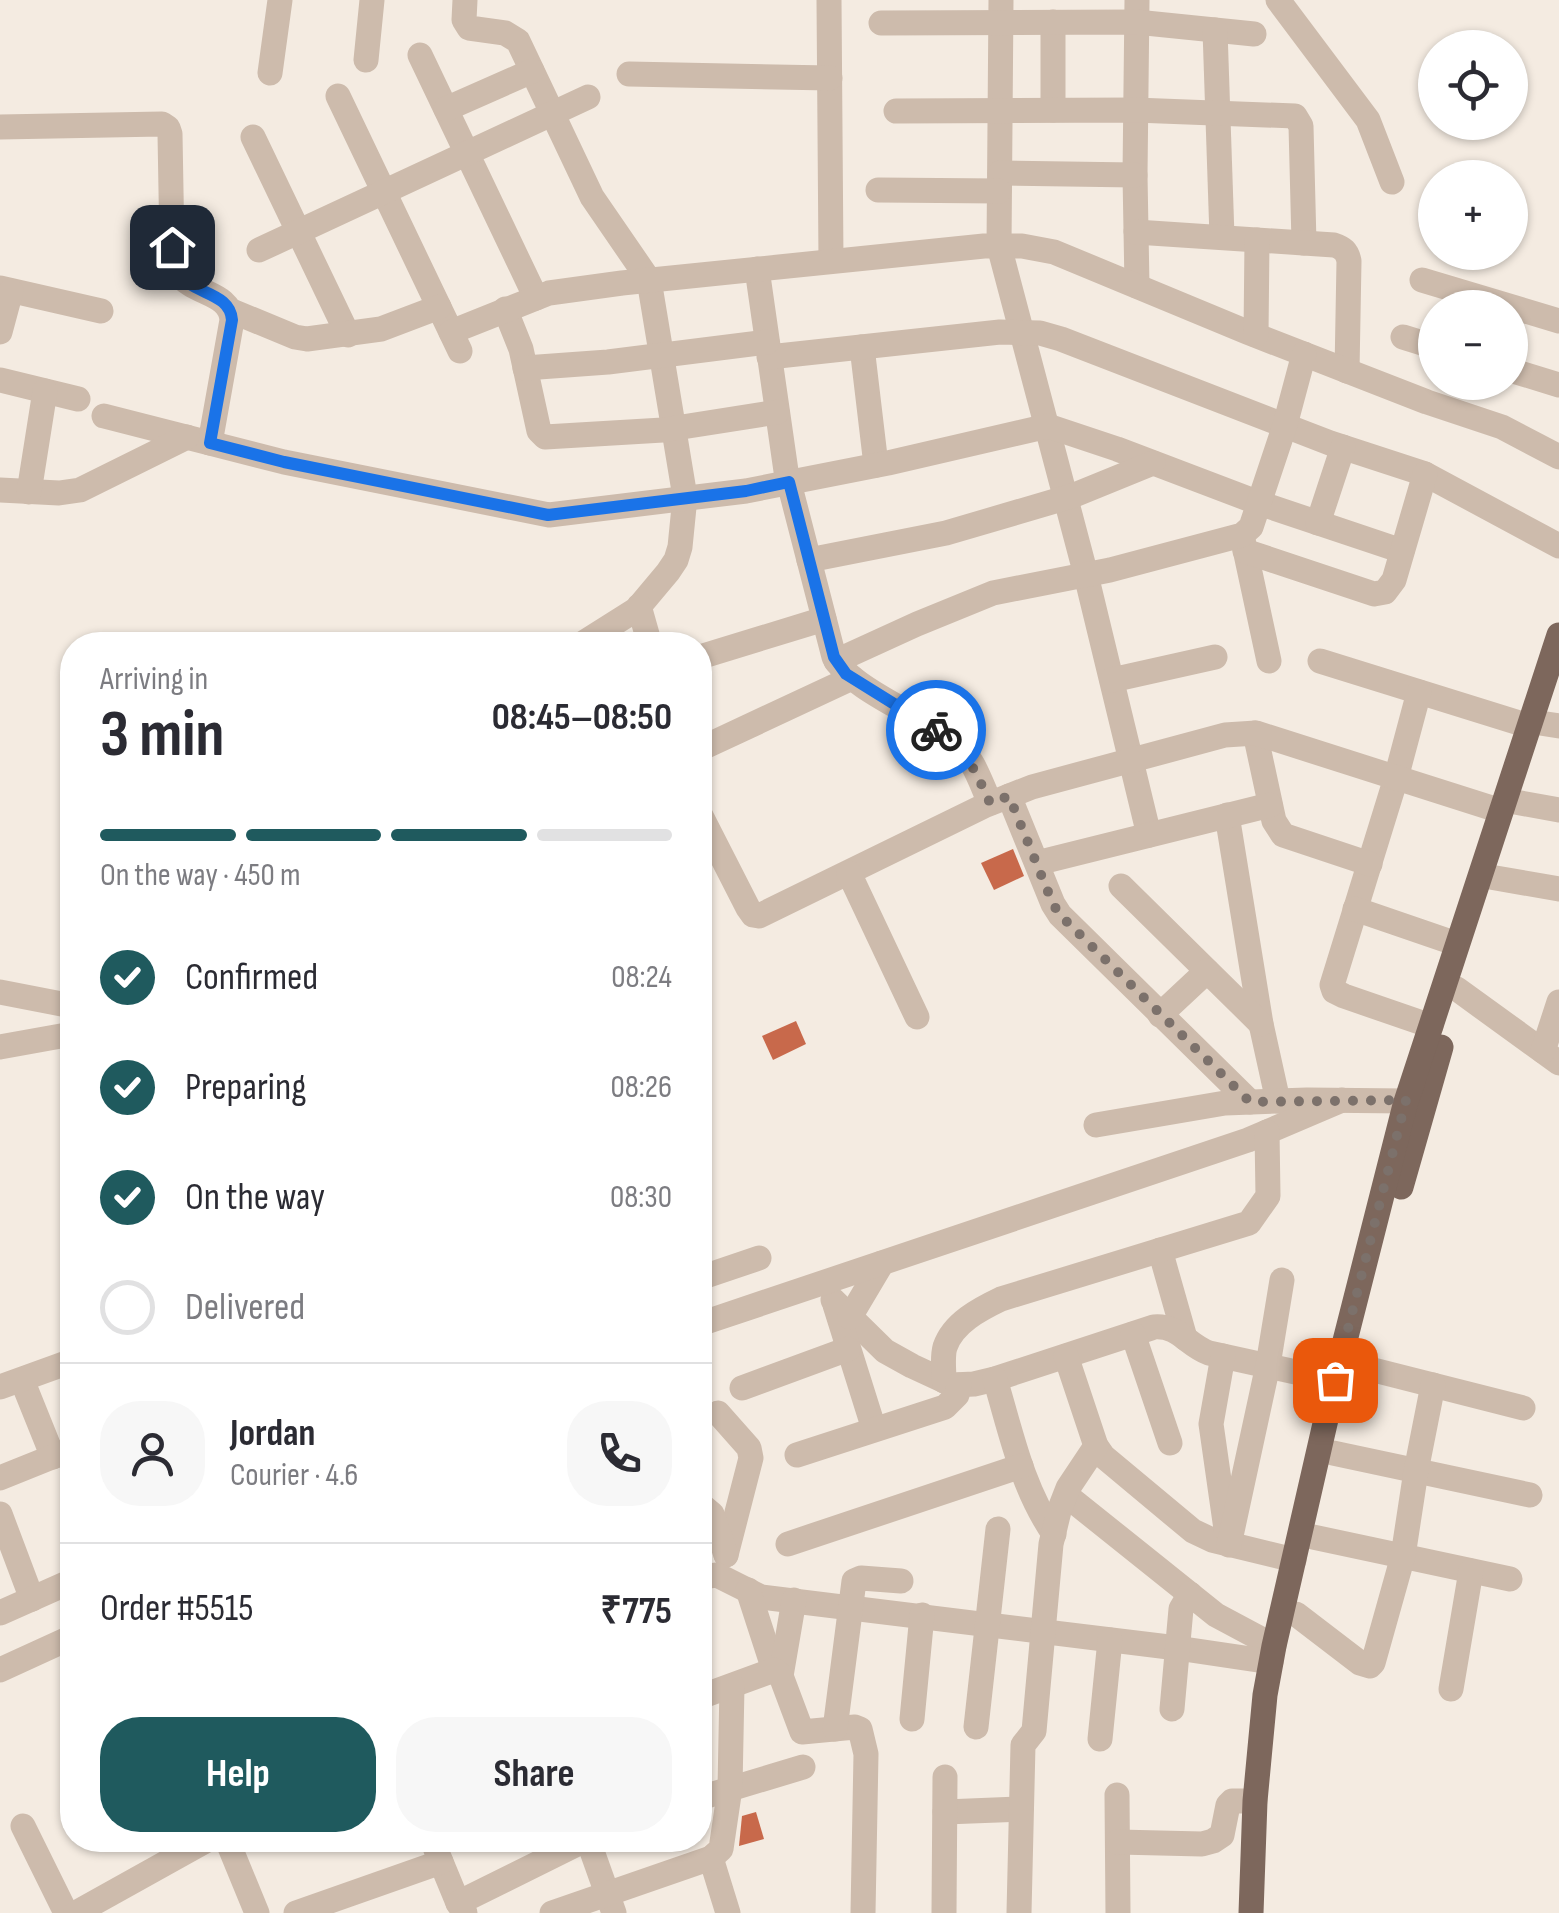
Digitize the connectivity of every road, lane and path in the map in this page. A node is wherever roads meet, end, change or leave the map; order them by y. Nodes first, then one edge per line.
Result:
1 (280, 0) edge
2 (372, 0) edge
3 (465, 0) edge
4 (830, 0) edge
5 (1278, 0) edge
6 (1000, 11) edge
7 (1136, 11) edge
8 (1053, 22) junction
9 (881, 23) dead end
10 (1215, 30) junction
11 (1254, 34) dead end
12 (420, 55) dead end
13 (366, 60) dead end
14 (532, 70) junction
15 (270, 73) dead end
16 (629, 74) dead end
17 (830, 78) junction
18 (338, 96) dead end
19 (588, 97) dead end
20 (446, 109) junction
21 (1000, 110) junction
22 (1053, 110) junction
23 (1135, 110) junction
24 (1218, 111) junction
25 (896, 112) dead end
26 (551, 114) junction
27 (0, 127) edge
28 (254, 137) dead end
29 (468, 153) junction
30 (1135, 176) junction
31 (999, 182) junction
32 (1392, 182) dead end
33 (878, 190) dead end
34 (384, 193) junction
35 (298, 232) junction
36 (1136, 232) junction
37 (1222, 238) junction
38 (1257, 240) junction
39 (1304, 243) junction
40 (999, 246) junction
41 (259, 250) dead end
42 (830, 261) junction
43 (758, 269) junction
44 (649, 280) junction
45 (1422, 280) dead end
46 (1137, 286) junction
47 (6, 290) edge
48 (536, 298) junction
49 (439, 307) junction
50 (505, 309) junction
51 (101, 311) dead end
52 (232, 312) junction
53 (1559, 321) edge
54 (1022, 331) junction
55 (0, 332) edge
56 (348, 335) junction
57 (1256, 335) junction
58 (1403, 337) dead end
59 (1418, 342) edge
60 (862, 347) junction
61 (768, 350) junction
62 (1304, 354) junction
63 (661, 355) junction
64 (525, 368) junction
65 (1347, 371) junction
66 (1528, 376) edge
67 (0, 380) edge
68 (1559, 385) edge
69 (44, 391) junction
70 (78, 399) dead end
71 (777, 412) junction
72 (104, 416) dead end
73 (1285, 425) junction
74 (1048, 426) junction
75 (673, 428) junction
76 (199, 440) junction
77 (1344, 447) junction
78 (1559, 457) edge
79 (1153, 462) junction
80 (876, 465) junction
81 (1425, 474) junction
82 (789, 482) junction
83 (0, 490) edge
84 (28, 492) junction
85 (685, 498) junction
86 (1066, 498) junction
87 (1260, 503) junction
88 (1318, 523) junction
89 (1243, 543) junction
90 (1559, 546) edge
91 (1402, 551) junction
92 (809, 560) junction
93 (1086, 574) junction
94 (639, 606) junction
95 (824, 619) junction
96 (603, 632) edge
97 (646, 632) edge
98 (1559, 635) edge
99 (712, 653) edge
100 (1216, 657) dead end
101 (1320, 660) dead end
102 (1268, 661) dead end
103 (1559, 665) edge
104 (844, 669) junction
105 (1112, 680) junction
106 (1419, 692) junction
107 (1543, 725) edge
108 (1255, 733) junction
109 (712, 742) edge
110 (1132, 760) junction
111 (1396, 778) junction
112 (1000, 800) junction
113 (1270, 805) junction
114 (1508, 807) junction
115 (1559, 810) edge
116 (1227, 816) junction
117 (1149, 835) junction
118 (712, 838) edge
119 (1036, 863) junction
120 (1370, 864) junction
121 (849, 873) junction
122 (1490, 877) junction
123 (1122, 886) dead end
124 (1559, 889) edge
125 (1356, 910) junction
126 (1458, 944) junction
127 (1207, 971) junction
128 (1457, 989) junction
129 (0, 992) edge
130 (1559, 1002) edge
131 (60, 1004) edge
132 (1160, 1015) junction
133 (918, 1017) dead end
134 (1261, 1024) junction
135 (1430, 1026) junction
136 (60, 1036) edge
137 (0, 1047) edge
138 (1551, 1057) edge
139 (1342, 1100) junction
140 (1406, 1100) junction
141 (1278, 1101) junction
142 (1250, 1102) junction
143 (1096, 1125) dead end
144 (1266, 1132) junction
145 (1160, 1250) junction
146 (759, 1258) dead end
147 (882, 1263) junction
148 (712, 1274) edge
149 (1282, 1280) dead end
150 (837, 1300) junction
151 (712, 1322) edge
152 (1133, 1334) junction
153 (1184, 1338) junction
154 (886, 1351) junction
155 (1066, 1356) junction
156 (1223, 1356) junction
157 (851, 1357) junction
158 (60, 1366) edge
159 (1268, 1366) junction
160 (1346, 1376) junction
161 (995, 1380) junction
162 (951, 1383) junction
163 (11, 1384) edge
164 (1433, 1385) junction
165 (742, 1388) dead end
166 (1523, 1408) dead end
167 (718, 1413) dead end
168 (874, 1429) junction
169 (1170, 1443) dead end
170 (1096, 1446) junction
171 (60, 1449) edge
172 (1333, 1453) junction
173 (60, 1454) edge
174 (796, 1455) dead end
175 (1021, 1466) junction
176 (1416, 1471) junction
177 (0, 1478) edge
178 (1066, 1495) junction
179 (1530, 1495) dead end
180 (0, 1514) edge
181 (712, 1514) edge
182 (998, 1529) dead end
183 (1054, 1534) junction
184 (1314, 1537) junction
185 (788, 1544) dead end
186 (1229, 1544) junction
187 (726, 1555) junction
188 (1403, 1556) junction
189 (1294, 1560) junction
190 (1471, 1570) junction
191 (712, 1576) edge
192 (1510, 1579) dead end
193 (902, 1580) dead end
194 (60, 1586) edge
195 (741, 1586) junction
196 (1190, 1594) junction
197 (32, 1599) junction
198 (794, 1600) junction
199 (850, 1607) junction
200 (0, 1613) edge
201 (1296, 1614) junction
202 (922, 1616) junction
203 (988, 1623) junction
204 (1044, 1631) junction
205 (1110, 1640) junction
206 (60, 1642) edge
207 (1177, 1648) junction
208 (1273, 1654) junction
209 (0, 1670) edge
210 (777, 1673) junction
211 (732, 1686) junction
212 (1451, 1689) dead end
213 (712, 1694) edge
214 (1172, 1709) dead end
215 (912, 1719) dead end
216 (976, 1727) dead end
217 (835, 1729) junction
218 (1100, 1739) dead end
219 (803, 1767) dead end
220 (946, 1777) dead end
221 (730, 1788) junction
222 (712, 1794) edge
223 (1118, 1795) dead end
224 (1255, 1801) junction
225 (1022, 1809) junction
226 (946, 1812) junction
227 (24, 1826) dead end
228 (1118, 1842) junction
229 (185, 1852) edge
230 (232, 1852) edge
231 (435, 1852) edge
232 (437, 1852) edge
233 (565, 1852) edge
234 (592, 1852) edge
235 (711, 1858) junction
236 (611, 1904) edge
237 (461, 1908) edge
238 (66, 1913) edge
239 (76, 1913) edge
240 (256, 1913) edge
241 (296, 1913) edge
242 (552, 1913) edge
243 (728, 1913) edge
244 (864, 1913) edge
245 (944, 1913) edge
246 (1018, 1913) edge
247 (1118, 1913) edge
248 (1251, 1913) edge
249 (1266, 1913) edge

1 - 15 street
2 - 13 street
3 - 14 street
4 - 17 street
5 - 32 street
6 - 8 street
6 - 9 street
6 - 21 street
7 - 8 street
7 - 10 street
7 - 23 street
8 - 22 street
10 - 11 street
10 - 24 street
12 - 20 street
14 - 20 street
14 - 26 street
16 - 17 street
17 - 42 street
18 - 34 street
19 - 26 street
20 - 29 street
21 - 22 street
21 - 25 street
21 - 31 street
22 - 23 street
23 - 24 street
23 - 30 street
24 - 37 street
24 - 39 street
26 - 29 street
26 - 44 street
27 - 52 street
28 - 35 street
29 - 34 street
29 - 48 street
30 - 31 street
30 - 36 street
31 - 33 street
31 - 40 street
34 - 35 street
34 - 49 street
35 - 41 street
35 - 56 street
36 - 37 street
36 - 46 street
37 - 38 street
38 - 39 street
38 - 57 street
39 - 65 street
40 - 42 street
40 - 46 street
40 - 54 street
42 - 43 street
43 - 44 street
43 - 61 street
44 - 48 street
44 - 63 street
45 - 53 street
46 - 57 street
47 - 51 street
47 - 55 street
48 - 50 street
49 - 50 street
49 - 56 street
50 - 64 street
52 - 56 street
52 - 76 street
54 - 60 street
54 - 73 street
54 - 74 street
57 - 62 street
58 - 59 street
60 - 61 street
60 - 80 street
61 - 63 street
61 - 71 street
62 - 65 street
62 - 73 street
63 - 64 street
63 - 75 street
64 - 75 street
65 - 78 street
66 - 68 street
67 - 69 street
69 - 70 street
69 - 84 street
71 - 75 street
71 - 82 street
72 - 76 street
73 - 77 street
73 - 87 street
74 - 79 street
74 - 80 street
74 - 86 street
75 - 85 street
76 - 84 street
76 - 85 street
77 - 81 street
77 - 88 street
79 - 86 street
79 - 87 street
80 - 82 street
81 - 90 street
81 - 91 street
82 - 85 street
82 - 92 street
83 - 84 street
85 - 94 street
86 - 92 street
86 - 93 street
87 - 88 street
87 - 89 street
88 - 91 street
89 - 91 street
89 - 93 street
89 - 102 street
92 - 95 street
93 - 104 street
93 - 105 street
94 - 96 street
94 - 97 street
95 - 99 street
95 - 104 street
98 - 107 main road
100 - 105 street
101 - 106 street
103 - 107 main road
104 - 109 street
104 - 112 street
105 - 110 street
106 - 107 street
106 - 111 street
107 - 114 main road
108 - 110 street
108 - 111 street
108 - 113 street
110 - 112 street
110 - 117 street
111 - 114 street
111 - 120 street
112 - 119 street
112 - 121 street
113 - 116 street
113 - 120 street
114 - 115 street
114 - 122 main road
114 - 126 main road
116 - 117 street
116 - 134 street
117 - 119 street
118 - 121 street
119 - 132 street
120 - 125 street
121 - 133 street
122 - 124 street
122 - 128 main road
123 - 127 street
125 - 126 street
125 - 135 street
126 - 135 main road
127 - 132 street
127 - 134 street
128 - 138 street
128 - 160 main road
129 - 131 street
130 - 138 street
132 - 142 street
134 - 141 street
135 - 140 main road
136 - 137 street
139 - 140 street
139 - 141 street
139 - 144 street
140 - 160 main road
141 - 142 street
142 - 143 street
144 - 145 street
144 - 147 street
145 - 153 street
145 - 162 street
146 - 148 street
147 - 150 street
147 - 150 street
149 - 159 street
150 - 151 street
150 - 154 street
150 - 157 street
152 - 153 street
152 - 155 street
152 - 169 street
153 - 156 street
154 - 157 street
154 - 162 street
155 - 161 street
155 - 170 street
156 - 159 street
156 - 186 street
157 - 165 street
157 - 168 street
158 - 163 street
159 - 160 street
159 - 186 street
160 - 164 street
160 - 172 main road
160 - 189 main road
161 - 162 street
161 - 175 street
162 - 168 street
163 - 171 street
164 - 166 street
164 - 176 street
167 - 187 street
168 - 174 street
170 - 178 street
170 - 186 street
172 - 176 street
172 - 184 main road
173 - 177 street
175 - 183 street
175 - 185 street
176 - 179 street
176 - 188 street
178 - 183 street
178 - 196 street
180 - 197 street
181 - 187 street
182 - 203 street
183 - 204 street
184 - 188 street
184 - 201 main road
186 - 189 street
187 - 195 street
188 - 190 street
188 - 201 street
189 - 208 main road
190 - 192 street
190 - 212 street
191 - 195 street
193 - 199 street
194 - 197 street
195 - 198 street
195 - 210 street
196 - 207 street
196 - 208 street
197 - 200 street
198 - 199 street
198 - 210 street
199 - 202 street
199 - 217 street
201 - 249 main road
202 - 203 street
202 - 215 street
203 - 204 street
203 - 216 street
204 - 205 street
204 - 225 street
205 - 207 street
205 - 218 street
206 - 209 street
207 - 208 street
207 - 214 street
208 - 224 main road
210 - 211 street
210 - 217 street
211 - 213 street
211 - 221 street
217 - 244 street
219 - 221 street
220 - 226 street
221 - 222 street
221 - 235 street
223 - 228 street
224 - 228 street
224 - 248 main road
225 - 226 street
225 - 246 street
226 - 245 street
227 - 238 street
228 - 247 street
229 - 239 street
230 - 240 street
231 - 241 street
232 - 237 street
233 - 237 street
234 - 236 street
235 - 236 street
235 - 243 street
236 - 242 street

